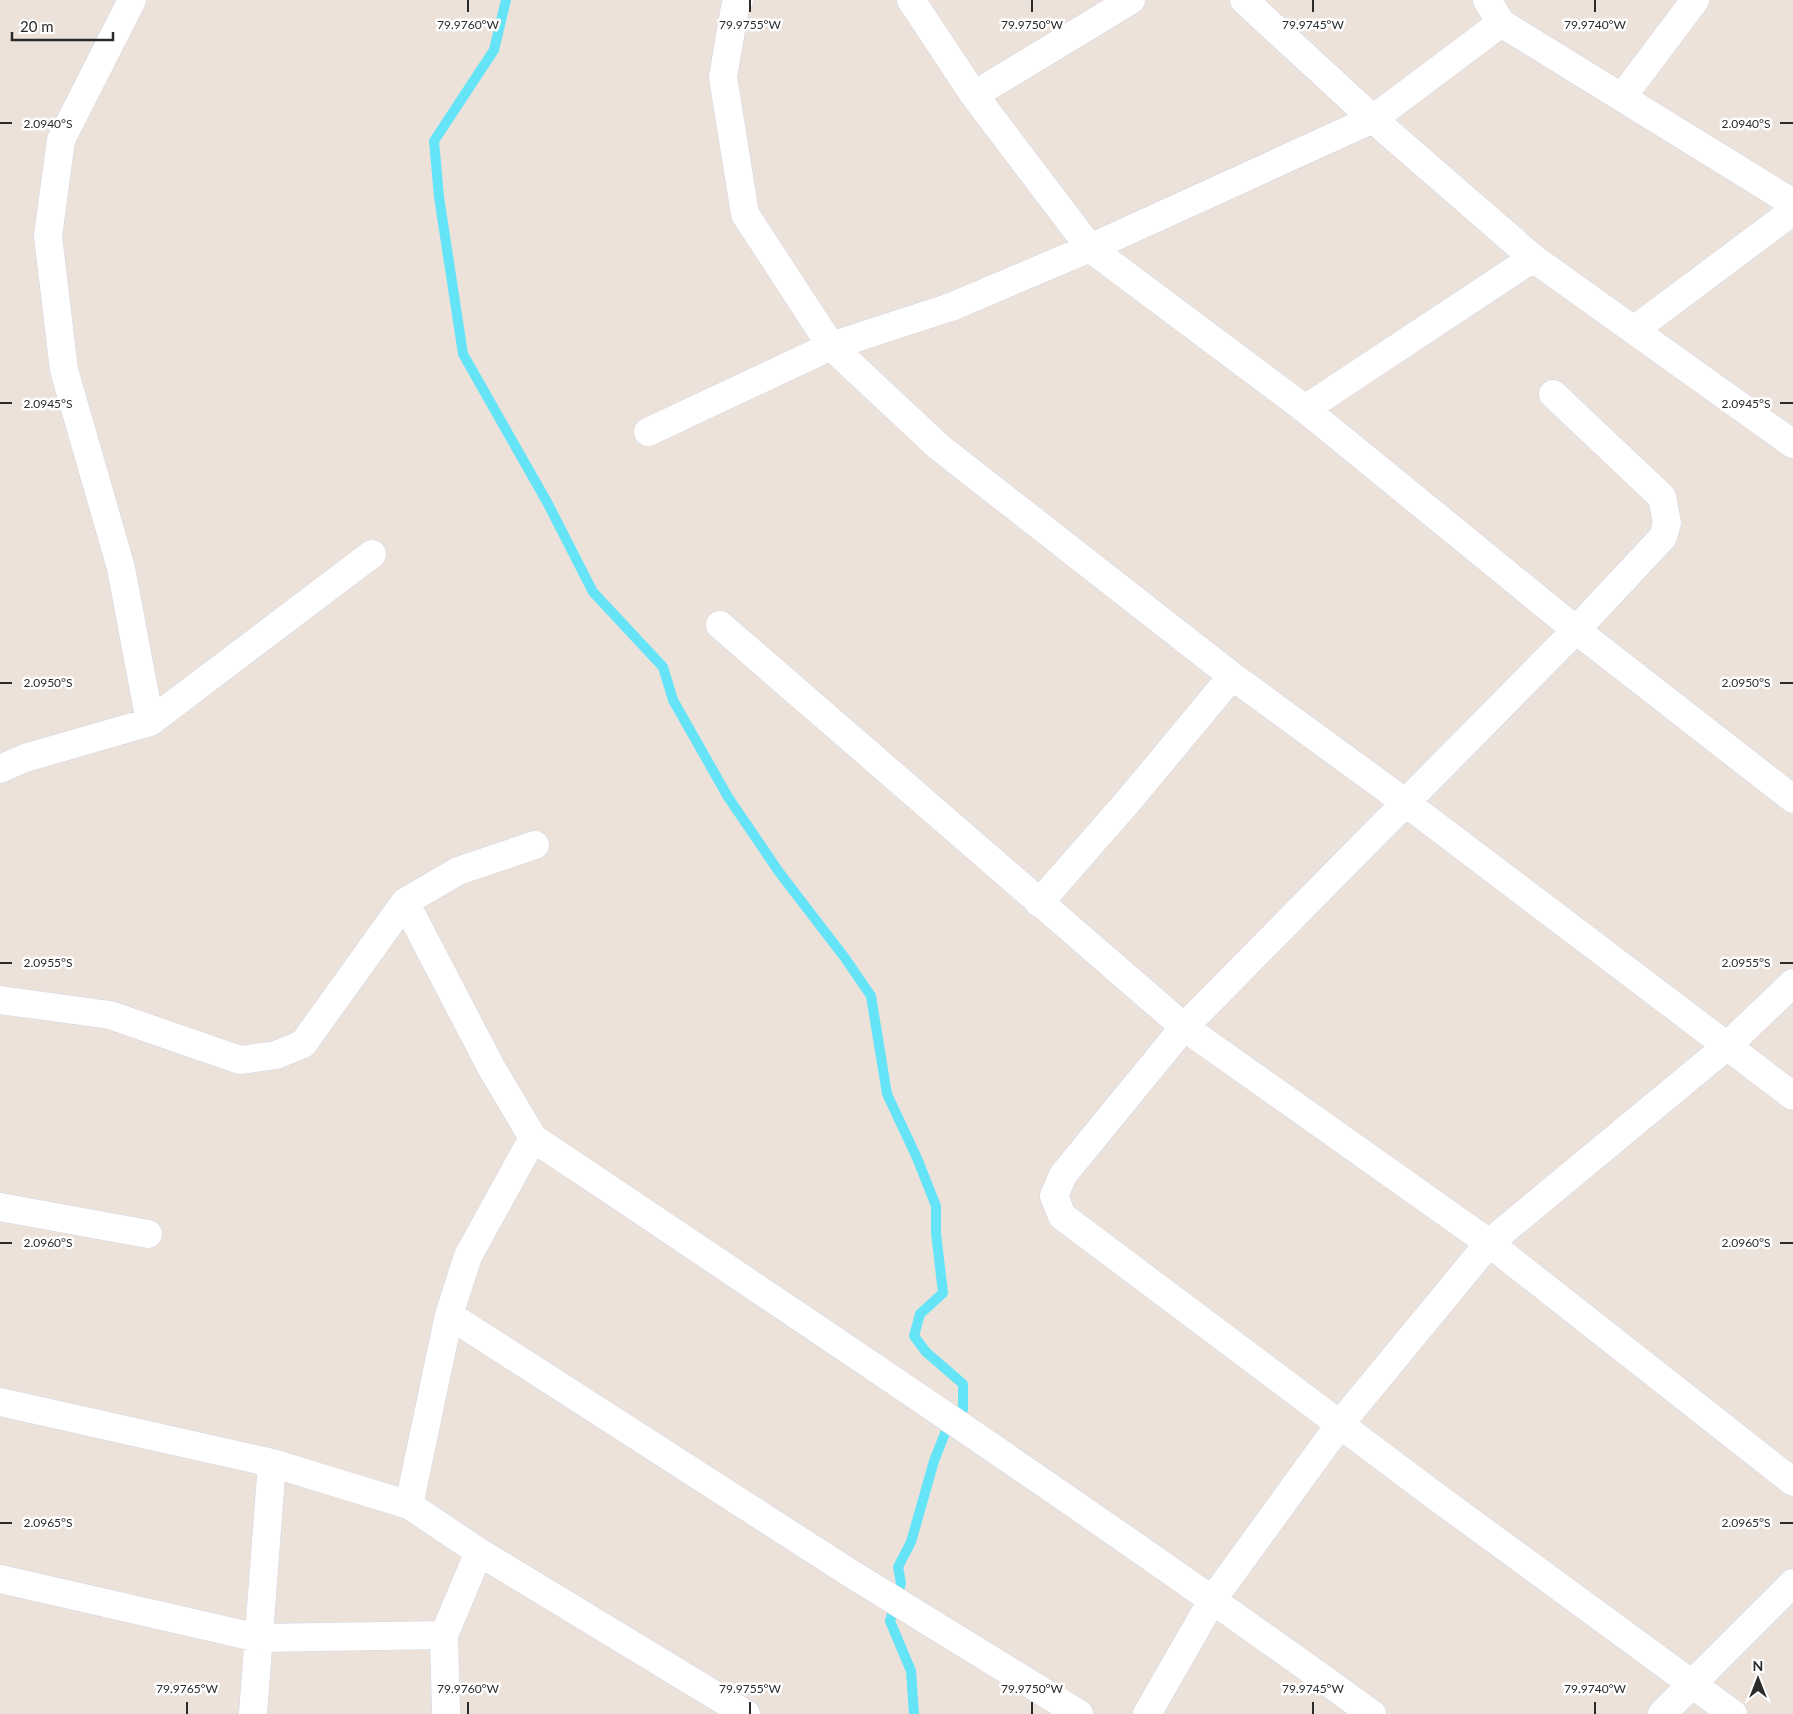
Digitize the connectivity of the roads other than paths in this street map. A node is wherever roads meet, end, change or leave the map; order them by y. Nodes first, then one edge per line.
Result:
1 (132, 0) edge
2 (739, 0) edge
3 (911, 0) edge
4 (1131, 0) edge
5 (1244, 0) edge
6 (1487, 0) edge
7 (1695, 0) edge
8 (1501, 22) junction
9 (974, 95) junction
10 (1623, 96) junction
11 (1373, 119) junction
12 (1793, 203) edge
13 (1793, 211) edge
14 (1090, 248) junction
15 (1533, 258) junction
16 (1634, 330) junction
17 (831, 346) junction
18 (1553, 394) dead end
19 (1305, 409) junction
20 (648, 432) dead end
21 (1793, 444) edge
22 (372, 554) dead end
23 (720, 625) dead end
24 (1576, 630) junction
25 (1232, 676) junction
26 (150, 722) junction
27 (0, 769) edge
28 (1793, 799) edge
29 (1406, 803) junction
30 (535, 845) dead end
31 (405, 902) junction
32 (1040, 903) junction
33 (1793, 983) edge
34 (0, 1000) edge
35 (1184, 1027) junction
36 (1727, 1046) junction
37 (1793, 1096) edge
38 (533, 1138) junction
39 (0, 1207) edge
40 (148, 1234) dead end
41 (1489, 1243) junction
42 (449, 1315) junction
43 (0, 1402) edge
44 (1340, 1424) junction
45 (272, 1463) junction
46 (1793, 1482) edge
47 (409, 1505) junction
48 (479, 1552) junction
49 (0, 1579) edge
50 (1793, 1583) edge
51 (1213, 1599) junction
52 (444, 1635) junction
53 (259, 1638) junction
54 (1692, 1684) junction
55 (253, 1714) edge
56 (446, 1714) edge
57 (746, 1714) edge
58 (1078, 1714) edge
59 (1147, 1714) edge
60 (1372, 1714) edge
61 (1662, 1714) edge
62 (1733, 1714) edge

1 - 26 street
2 - 17 street
3 - 9 street
4 - 9 street
5 - 11 street
6 - 8 street
7 - 10 street
8 - 10 street
8 - 11 street
9 - 14 street
10 - 12 street
11 - 14 street
11 - 15 street
13 - 16 street
14 - 17 street
14 - 19 street
15 - 16 street
15 - 19 street
16 - 21 street
17 - 20 street
17 - 25 street
18 - 24 street
19 - 24 street
22 - 26 street
23 - 32 street
24 - 28 street
24 - 29 street
25 - 29 street
25 - 32 street
26 - 27 street
29 - 35 street
29 - 36 street
30 - 31 street
31 - 34 street
31 - 38 street
32 - 35 street
33 - 36 street
35 - 41 street
35 - 44 street
36 - 37 street
36 - 41 street
38 - 42 street
38 - 51 street
39 - 40 street
41 - 44 street
41 - 46 street
42 - 47 street
42 - 58 street
43 - 45 street
44 - 51 street
44 - 54 street
45 - 47 street
45 - 53 street
47 - 48 street
48 - 52 street
48 - 57 street
49 - 53 street
50 - 54 street
51 - 59 street
51 - 60 street
52 - 53 street
52 - 56 street
53 - 55 street
54 - 61 street
54 - 62 street

